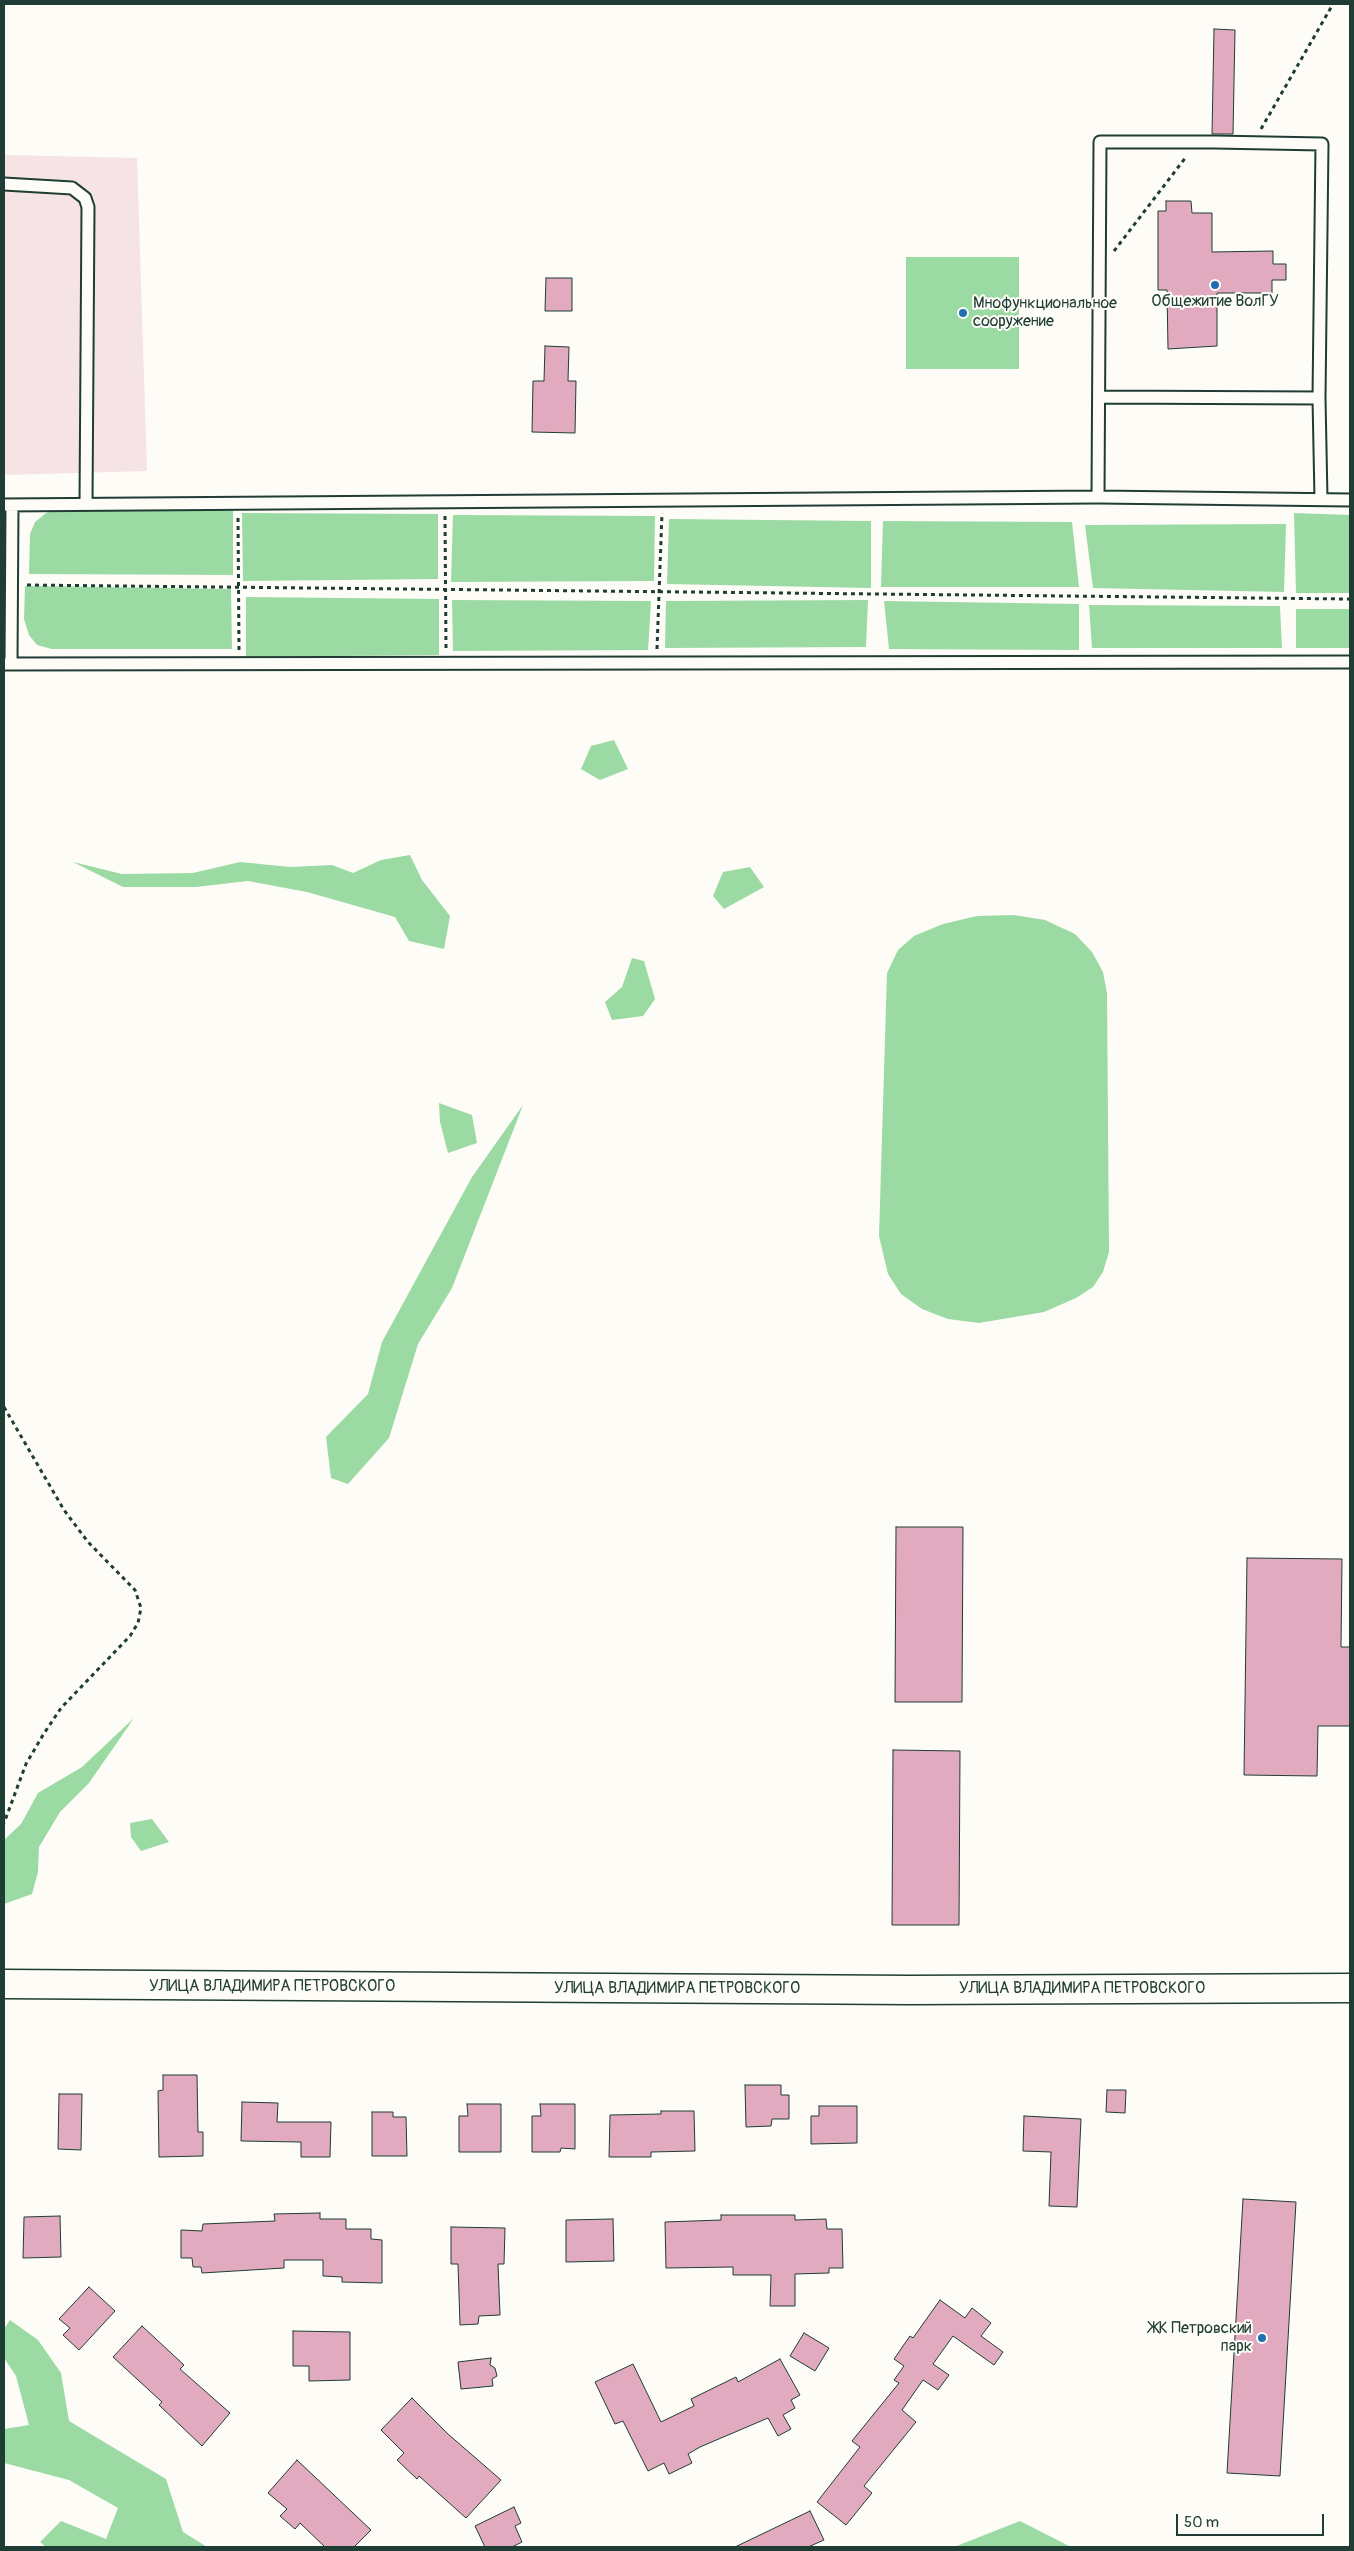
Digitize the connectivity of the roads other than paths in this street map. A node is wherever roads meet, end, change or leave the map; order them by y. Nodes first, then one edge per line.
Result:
1 (4, 184) edge
2 (1100, 397) junction
3 (1319, 398) junction
4 (1098, 497) junction
5 (1321, 499) junction
6 (1350, 500) edge
7 (86, 504) junction
8 (8, 505) edge
9 (1350, 662) edge
10 (7, 664) edge
11 (4, 1984) edge
12 (1350, 1988) edge

1 - 7 lane
2 - 3 lane
2 - 3 lane
2 - 4 lane
3 - 5 lane
4 - 5 lane
4 - 7 lane
5 - 6 lane
7 - 8 lane
8 - 10 lane
9 - 10 lane
11 - 12 street, УЛИЦА ВЛАДИМИРА ПЕТРОВСКОГО

